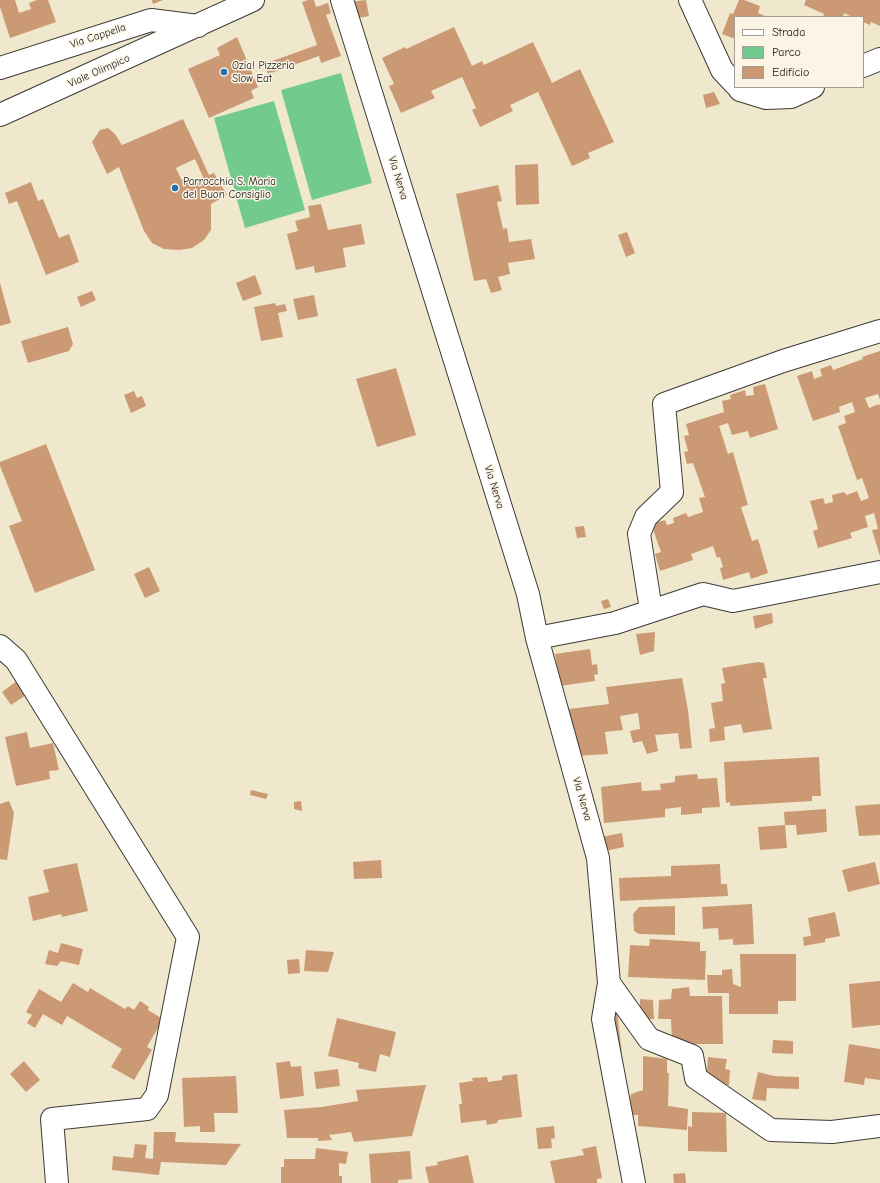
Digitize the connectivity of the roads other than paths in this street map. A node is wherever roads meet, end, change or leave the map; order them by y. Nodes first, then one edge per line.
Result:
1 (253, 0) edge
2 (342, 0) edge
3 (690, 0) edge
4 (198, 26) junction
5 (880, 59) edge
6 (864, 66) edge
7 (0, 68) edge
8 (734, 83) edge
9 (739, 88) edge
10 (811, 88) edge
11 (0, 115) edge
12 (880, 331) edge
13 (880, 572) edge
14 (651, 610) junction
15 (537, 638) junction
16 (0, 646) edge
17 (609, 983) junction
18 (880, 1126) edge
19 (57, 1183) edge
20 (634, 1183) edge

1 - 4 street, Viale Olimpico
2 - 15 street, Via Nerva
3 - 8 street
4 - 7 street, Via Cappella
4 - 11 street, Viale Olimpico
5 - 6 street
9 - 10 street
12 - 14 street
13 - 14 street
14 - 15 street
15 - 17 street, Via Nerva
16 - 19 street
17 - 18 street
17 - 20 street, Via Nerva

